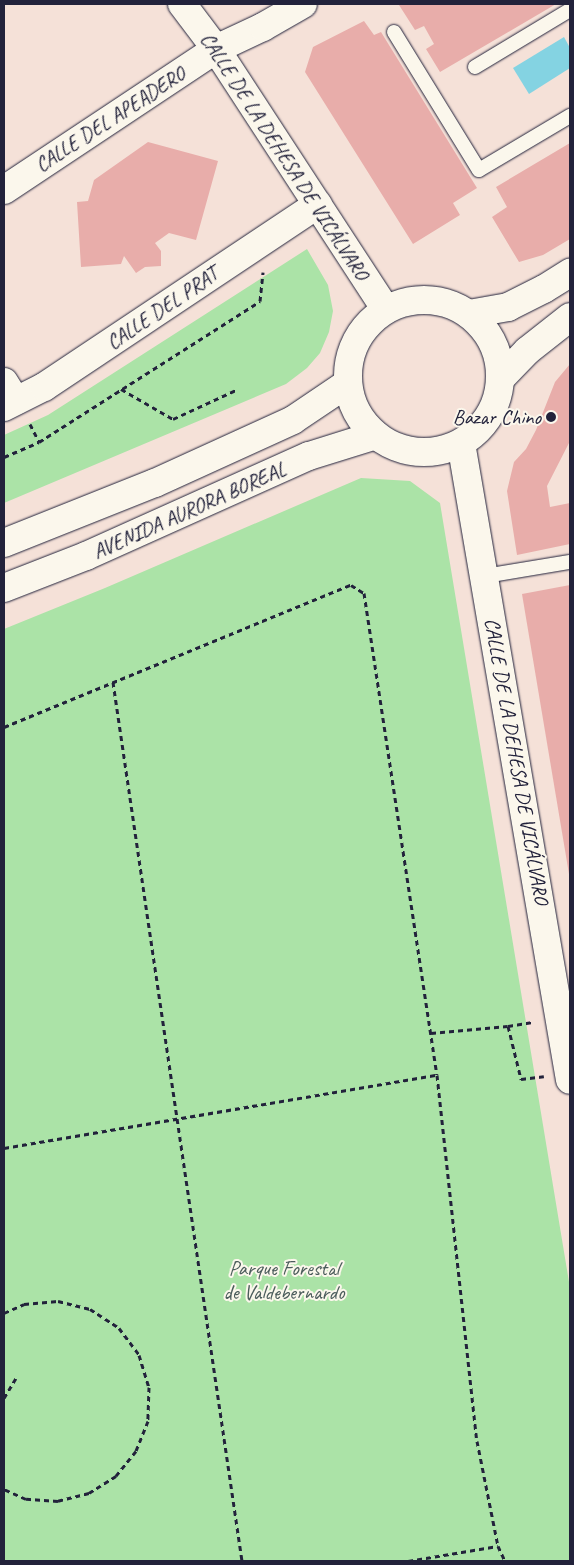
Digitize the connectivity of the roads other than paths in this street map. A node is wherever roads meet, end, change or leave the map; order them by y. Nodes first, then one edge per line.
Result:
1 (182, 4) edge
2 (303, 4) edge
3 (570, 10) edge
4 (394, 32) dead end
5 (216, 49) junction
6 (475, 68) dead end
7 (570, 116) edge
8 (4, 190) edge
9 (318, 204) junction
10 (570, 273) edge
11 (386, 310) junction
12 (469, 314) junction
13 (570, 317) edge
14 (500, 379) junction
15 (348, 383) junction
16 (13, 403) edge
17 (376, 435) junction
18 (461, 442) junction
19 (4, 543) edge
20 (570, 562) edge
21 (485, 576) junction
22 (4, 588) edge
23 (565, 1008) edge
24 (557, 1078) edge

1 - 5 street, CALLE DE LA DEHESA DE VICÁLVARO
2 - 5 street, CALLE DEL APEADERO
3 - 6 lane
4 - 7 lane
5 - 8 street, CALLE DEL APEADERO
5 - 9 street, CALLE DE LA DEHESA DE VICÁLVARO
9 - 11 street, CALLE DE LA DEHESA DE VICÁLVARO
9 - 16 street, CALLE DEL PRAT
10 - 12 street
11 - 12 street
11 - 15 street
12 - 14 street
13 - 14 street
14 - 18 street
15 - 17 street
15 - 19 street, AVENIDA AURORA BOREAL
17 - 18 street
17 - 22 street, AVENIDA AURORA BOREAL
18 - 21 street, CALLE DE LA DEHESA DE VICÁLVARO
20 - 21 lane
21 - 23 street, CALLE DE LA DEHESA DE VICÁLVARO
23 - 24 street, CALLE DE LA DEHESA DE VICÁLVARO

